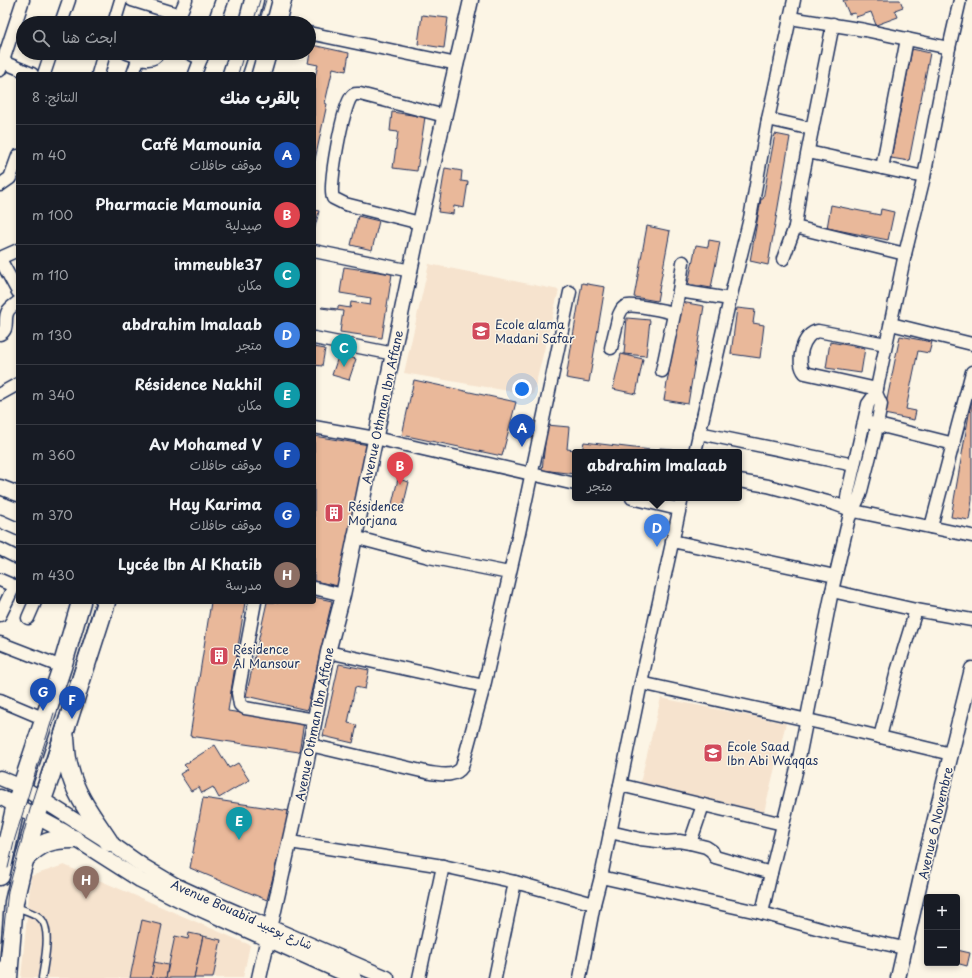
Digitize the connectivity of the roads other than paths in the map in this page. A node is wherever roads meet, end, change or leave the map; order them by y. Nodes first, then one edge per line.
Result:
1 (22, 0) edge
2 (69, 0) edge
3 (121, 0) edge
4 (132, 0) edge
5 (186, 0) edge
6 (222, 0) edge
7 (254, 0) edge
8 (282, 0) edge
9 (471, 0) edge
10 (794, 0) edge
11 (960, 0) edge
12 (17, 16) edge
13 (63, 16) edge
14 (116, 16) edge
15 (171, 16) edge
16 (179, 16) edge
17 (216, 16) edge
18 (250, 16) edge
19 (278, 16) edge
20 (790, 18) junction
21 (16, 19) edge
22 (832, 24) junction
23 (316, 34) edge
24 (907, 39) junction
25 (949, 48) junction
26 (49, 60) edge
27 (102, 60) edge
28 (139, 60) edge
29 (201, 60) edge
30 (237, 60) edge
31 (265, 60) edge
32 (457, 64) junction
33 (1, 65) edge
34 (25, 72) edge
35 (45, 72) edge
36 (99, 72) edge
37 (134, 72) edge
38 (197, 72) edge
39 (233, 72) edge
40 (262, 72) edge
41 (445, 116) junction
42 (768, 120) junction
43 (812, 129) junction
44 (808, 152) junction
45 (16, 166) edge
46 (882, 168) junction
47 (14, 177) edge
48 (924, 177) junction
49 (0, 185) edge
50 (420, 223) junction
51 (795, 227) junction
52 (16, 251) edge
53 (316, 251) edge
54 (905, 254) junction
55 (0, 258) edge
56 (783, 259) dead end
57 (683, 262) dead end
58 (411, 271) junction
59 (16, 288) edge
60 (679, 291) junction
61 (570, 292) dead end
62 (730, 299) junction
63 (16, 304) edge
64 (674, 313) junction
65 (891, 324) junction
66 (0, 334) edge
67 (316, 338) edge
68 (886, 344) junction
69 (972, 344) edge
70 (611, 348) dead end
71 (394, 354) junction
72 (662, 371) dead end
73 (972, 372) edge
74 (16, 385) edge
75 (877, 391) junction
76 (0, 394) edge
77 (871, 423) junction
78 (316, 427) edge
79 (699, 434) junction
80 (375, 438) junction
81 (954, 444) junction
82 (696, 449) edge
83 (854, 464) junction
84 (532, 474) junction
85 (742, 482) edge
86 (572, 483) edge
87 (0, 487) edge
88 (16, 493) edge
89 (656, 501) edge
90 (680, 504) edge
91 (850, 511) junction
92 (0, 521) edge
93 (931, 527) junction
94 (16, 528) edge
95 (972, 536) edge
96 (354, 537) junction
97 (672, 541) junction
98 (0, 550) edge
99 (16, 557) edge
100 (509, 573) junction
101 (835, 576) junction
102 (0, 580) edge
103 (16, 587) edge
104 (316, 588) edge
105 (832, 591) junction
106 (343, 595) junction
107 (34, 604) edge
108 (80, 604) edge
109 (105, 604) edge
110 (255, 604) edge
111 (916, 610) junction
112 (0, 615) edge
113 (28, 618) dead end
114 (972, 620) edge
115 (0, 643) edge
116 (328, 652) junction
117 (62, 667) junction
118 (972, 669) edge
119 (640, 683) junction
120 (484, 686) junction
121 (0, 700) edge
122 (45, 719) junction
123 (315, 720) junction
124 (806, 720) junction
125 (64, 730) junction
126 (880, 737) junction
127 (310, 745) junction
128 (951, 754) junction
129 (0, 778) edge
130 (620, 785) junction
131 (22, 787) junction
132 (8, 801) edge
133 (703, 805) junction
134 (39, 809) junction
135 (783, 824) junction
136 (610, 832) junction
137 (74, 839) junction
138 (109, 842) junction
139 (290, 842) junction
140 (690, 843) junction
141 (25, 858) junction
142 (443, 866) junction
143 (771, 873) junction
144 (0, 876) edge
145 (601, 877) junction
146 (515, 882) junction
147 (594, 904) junction
148 (14, 906) junction
149 (762, 913) junction
150 (269, 933) junction
151 (904, 948) junction
152 (897, 977) edge
153 (8, 978) edge
154 (42, 978) edge
155 (258, 978) edge
156 (354, 978) edge
157 (387, 978) edge
158 (419, 978) edge
159 (495, 978) edge
160 (580, 978) edge

1 - 12 street
2 - 13 street
3 - 14 street
4 - 15 street
5 - 16 street
6 - 17 street
7 - 18 main road
8 - 19 main road
9 - 32 street, Avenue Othman Ibn Affane
10 - 20 street
11 - 25 street
20 - 22 street
20 - 42 street
21 - 33 street
22 - 24 street
22 - 43 street
23 - 32 street
24 - 25 street
24 - 46 street
25 - 48 street
26 - 35 street
27 - 36 street
28 - 37 street
29 - 38 street
30 - 39 main road
31 - 40 main road
32 - 41 street, Avenue Othman Ibn Affane
33 - 34 street
41 - 50 street, Avenue Othman Ibn Affane
41 - 50 street
42 - 43 street
42 - 62 street
43 - 44 street
44 - 46 street
44 - 51 street
45 - 47 street
46 - 48 street
47 - 49 street
48 - 54 street
50 - 58 street, Avenue Othman Ibn Affane
51 - 54 street
51 - 56 street
52 - 55 street
53 - 58 street
54 - 65 street
55 - 59 street
57 - 60 street
58 - 71 street, Avenue Othman Ibn Affane
60 - 62 street
60 - 64 street
61 - 84 street
62 - 79 street
63 - 66 street
64 - 70 street
64 - 72 street
65 - 68 street
65 - 69 street
67 - 71 street
68 - 75 street
68 - 75 street
71 - 80 street, Avenue Othman Ibn Affane
73 - 81 street
74 - 76 street
75 - 77 street
77 - 81 street
77 - 83 street
77 - 91 street
78 - 80 street
79 - 82 street
79 - 83 street
80 - 84 street
80 - 96 street, Avenue Othman Ibn Affane
81 - 93 street
83 - 91 street
84 - 86 street
84 - 100 street
85 - 91 street
87 - 88 street
89 - 90 street
90 - 97 street
91 - 93 street
91 - 101 street
92 - 94 street
93 - 95 street
96 - 100 street
96 - 106 street, Avenue Othman Ibn Affane
97 - 101 street
97 - 119 street
98 - 99 street
100 - 120 street
101 - 105 street
102 - 103 street
103 - 112 street
104 - 106 street
105 - 111 street
105 - 124 street
106 - 116 street, Avenue Othman Ibn Affane
107 - 113 street
108 - 117 main road
109 - 125 main road
110 - 123 street
111 - 114 street
111 - 126 street
115 - 117 street
116 - 120 street
116 - 123 street, Avenue Othman Ibn Affane
117 - 122 main road
118 - 128 street, Avenue 6 Novembre
119 - 124 street
119 - 130 street
120 - 127 street
121 - 122 street
122 - 131 main road
123 - 127 street, Avenue Othman Ibn Affane
124 - 126 street
124 - 135 street
125 - 134 main road
125 - 138 main road
126 - 128 street
127 - 139 street, Avenue Othman Ibn Affane
128 - 151 street, Avenue 6 Novembre
129 - 131 street, Avenue Bouabid شارع بوعبيد
130 - 133 street
130 - 136 street
131 - 132 main road
131 - 134 street, Avenue Bouabid شارع بوعبيد
132 - 134 street, Avenue Bouabid شارع بوعبيد
132 - 144 main road
133 - 135 street
133 - 140 street
134 - 137 street, Avenue Bouabid شارع بوعبيد
134 - 138 street, Avenue Bouabid شارع بوعبيد
134 - 141 main road
135 - 143 street
136 - 140 street
136 - 145 street
137 - 141 main road
137 - 150 street, Avenue Bouabid شارع بوعبيد
138 - 150 street, Avenue Bouabid شارع بوعبيد
139 - 142 street
139 - 150 street, Avenue Othman Ibn Affane
140 - 143 street
141 - 148 main road
142 - 146 street
142 - 158 street
143 - 149 street
145 - 147 street
145 - 149 street
146 - 147 street
146 - 159 street
147 - 160 street
148 - 153 main road
148 - 154 lane
149 - 151 street
150 - 155 street, Avenue Othman Ibn Affane
150 - 156 street, Avenue Bouabid شارع بوعبيد
150 - 157 street, Avenue Bouabid شارع بوعبيد
151 - 152 street, Avenue 6 Novembre

